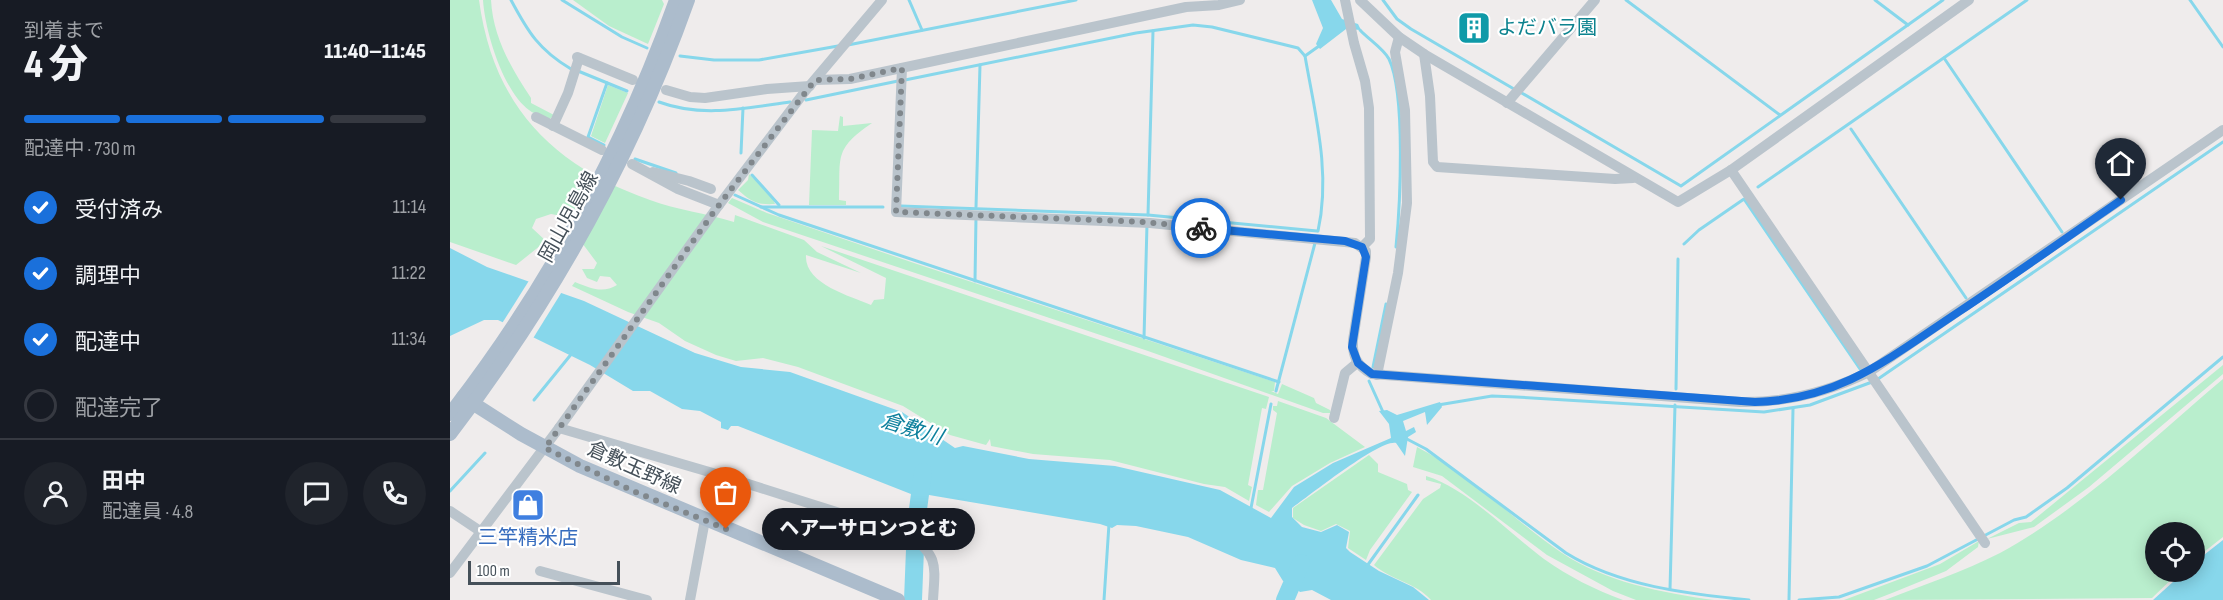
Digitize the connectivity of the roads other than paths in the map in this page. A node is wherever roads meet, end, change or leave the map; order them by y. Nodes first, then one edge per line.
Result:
1 (676, 0) edge
2 (688, 0) edge
3 (882, 0) edge
4 (1240, 0) edge
5 (1346, 0) edge
6 (1360, 0) edge
7 (1595, 0) edge
8 (1969, 0) edge
9 (1399, 37) junction
10 (1424, 54) junction
11 (902, 76) junction
12 (633, 80) dead end
13 (812, 83) junction
14 (666, 90) dead end
15 (1508, 103) junction
16 (536, 117) dead end
17 (554, 126) junction
18 (2223, 130) edge
19 (615, 161) junction
20 (1731, 170) junction
21 (646, 171) junction
22 (1634, 178) junction
23 (711, 189) dead end
24 (717, 207) junction
25 (1362, 247) junction
26 (1358, 363) junction
27 (1377, 375) junction
28 (1873, 378) junction
29 (469, 400) junction
30 (450, 414) edge
31 (1334, 418) dead end
32 (561, 425) junction
33 (450, 434) edge
34 (545, 448) junction
35 (450, 511) edge
36 (705, 520) junction
37 (480, 531) junction
38 (1983, 540) dead end
39 (540, 571) dead end
40 (450, 573) edge
41 (647, 600) edge
42 (690, 600) edge
43 (898, 600) edge
44 (933, 600) edge

1 - 19 main road, 岡山児島線
2 - 19 main road, 岡山児島線
3 - 13 street
4 - 11 street
5 - 25 street
6 - 9 street
7 - 15 street
8 - 20 street
9 - 10 street
9 - 27 street
10 - 15 street
10 - 22 street
11 - 13 street
11 - 25 street
12 - 17 street
13 - 14 street
13 - 24 street
15 - 22 street
16 - 17 street
17 - 19 street
18 - 28 street
19 - 21 street
19 - 29 main road, 岡山児島線
20 - 22 street
20 - 28 street
21 - 23 street
21 - 24 street
24 - 32 street
25 - 26 street
26 - 27 street
26 - 31 street
27 - 28 street
28 - 38 street
29 - 30 main road, 岡山児島線
29 - 33 main road, 岡山児島線
29 - 34 main road, 倉敷玉野線
32 - 34 street
32 - 44 street
34 - 36 main road, 倉敷玉野線
34 - 37 street
35 - 37 street
36 - 42 street
36 - 43 main road, 倉敷玉野線
37 - 40 street
39 - 41 street

